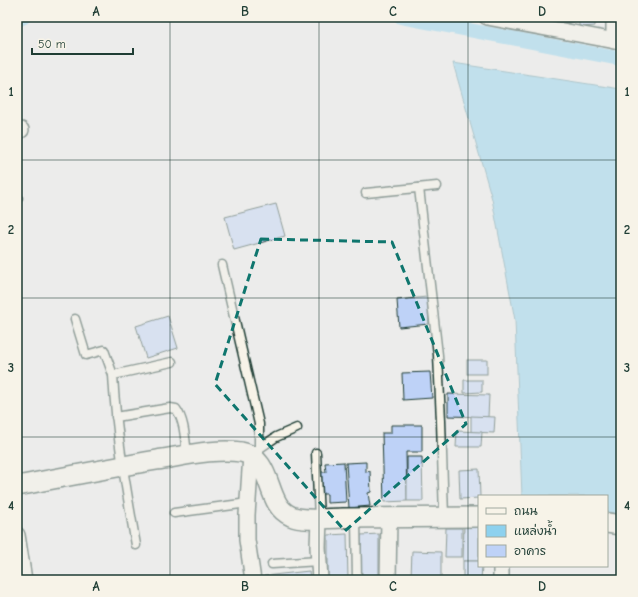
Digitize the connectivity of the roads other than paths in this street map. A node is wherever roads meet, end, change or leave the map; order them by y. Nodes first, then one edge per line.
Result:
1 (487, 17) edge
2 (614, 17) edge
3 (539, 22) edge
4 (617, 42) edge
5 (437, 186) dead end
6 (419, 188) junction
7 (366, 193) dead end
8 (222, 265) dead end
9 (75, 319) dead end
10 (172, 362) dead end
11 (113, 374) junction
12 (116, 417) junction
13 (297, 428) dead end
14 (316, 453) dead end
15 (187, 455) junction
16 (257, 455) junction
17 (122, 466) junction
18 (17, 486) edge
19 (248, 503) junction
20 (174, 513) dead end
21 (444, 517) junction
22 (478, 517) edge
23 (356, 518) junction
24 (389, 518) junction
25 (319, 519) junction
26 (608, 524) edge
27 (621, 525) edge
28 (17, 535) edge
29 (136, 545) dead end
30 (319, 561) junction
31 (272, 564) dead end
32 (501, 567) edge
33 (24, 580) edge
34 (253, 580) edge
35 (320, 580) edge
36 (356, 580) edge
37 (388, 580) edge
38 (501, 580) edge

1 - 3 street
2 - 4 street
3 - 4 street
5 - 6 lane
6 - 7 lane
6 - 21 lane
8 - 16 lane
9 - 11 lane
10 - 11 lane
11 - 12 lane
12 - 15 lane
12 - 17 lane
13 - 16 lane
14 - 25 lane
15 - 16 street
15 - 17 street
16 - 19 street
16 - 25 street
17 - 18 street
17 - 29 lane
19 - 20 lane
19 - 34 street
21 - 22 street
21 - 24 street
23 - 24 street
23 - 25 street
23 - 36 lane
24 - 37 street
25 - 30 street
26 - 27 street
28 - 33 street
30 - 31 lane
30 - 35 street
32 - 38 street

